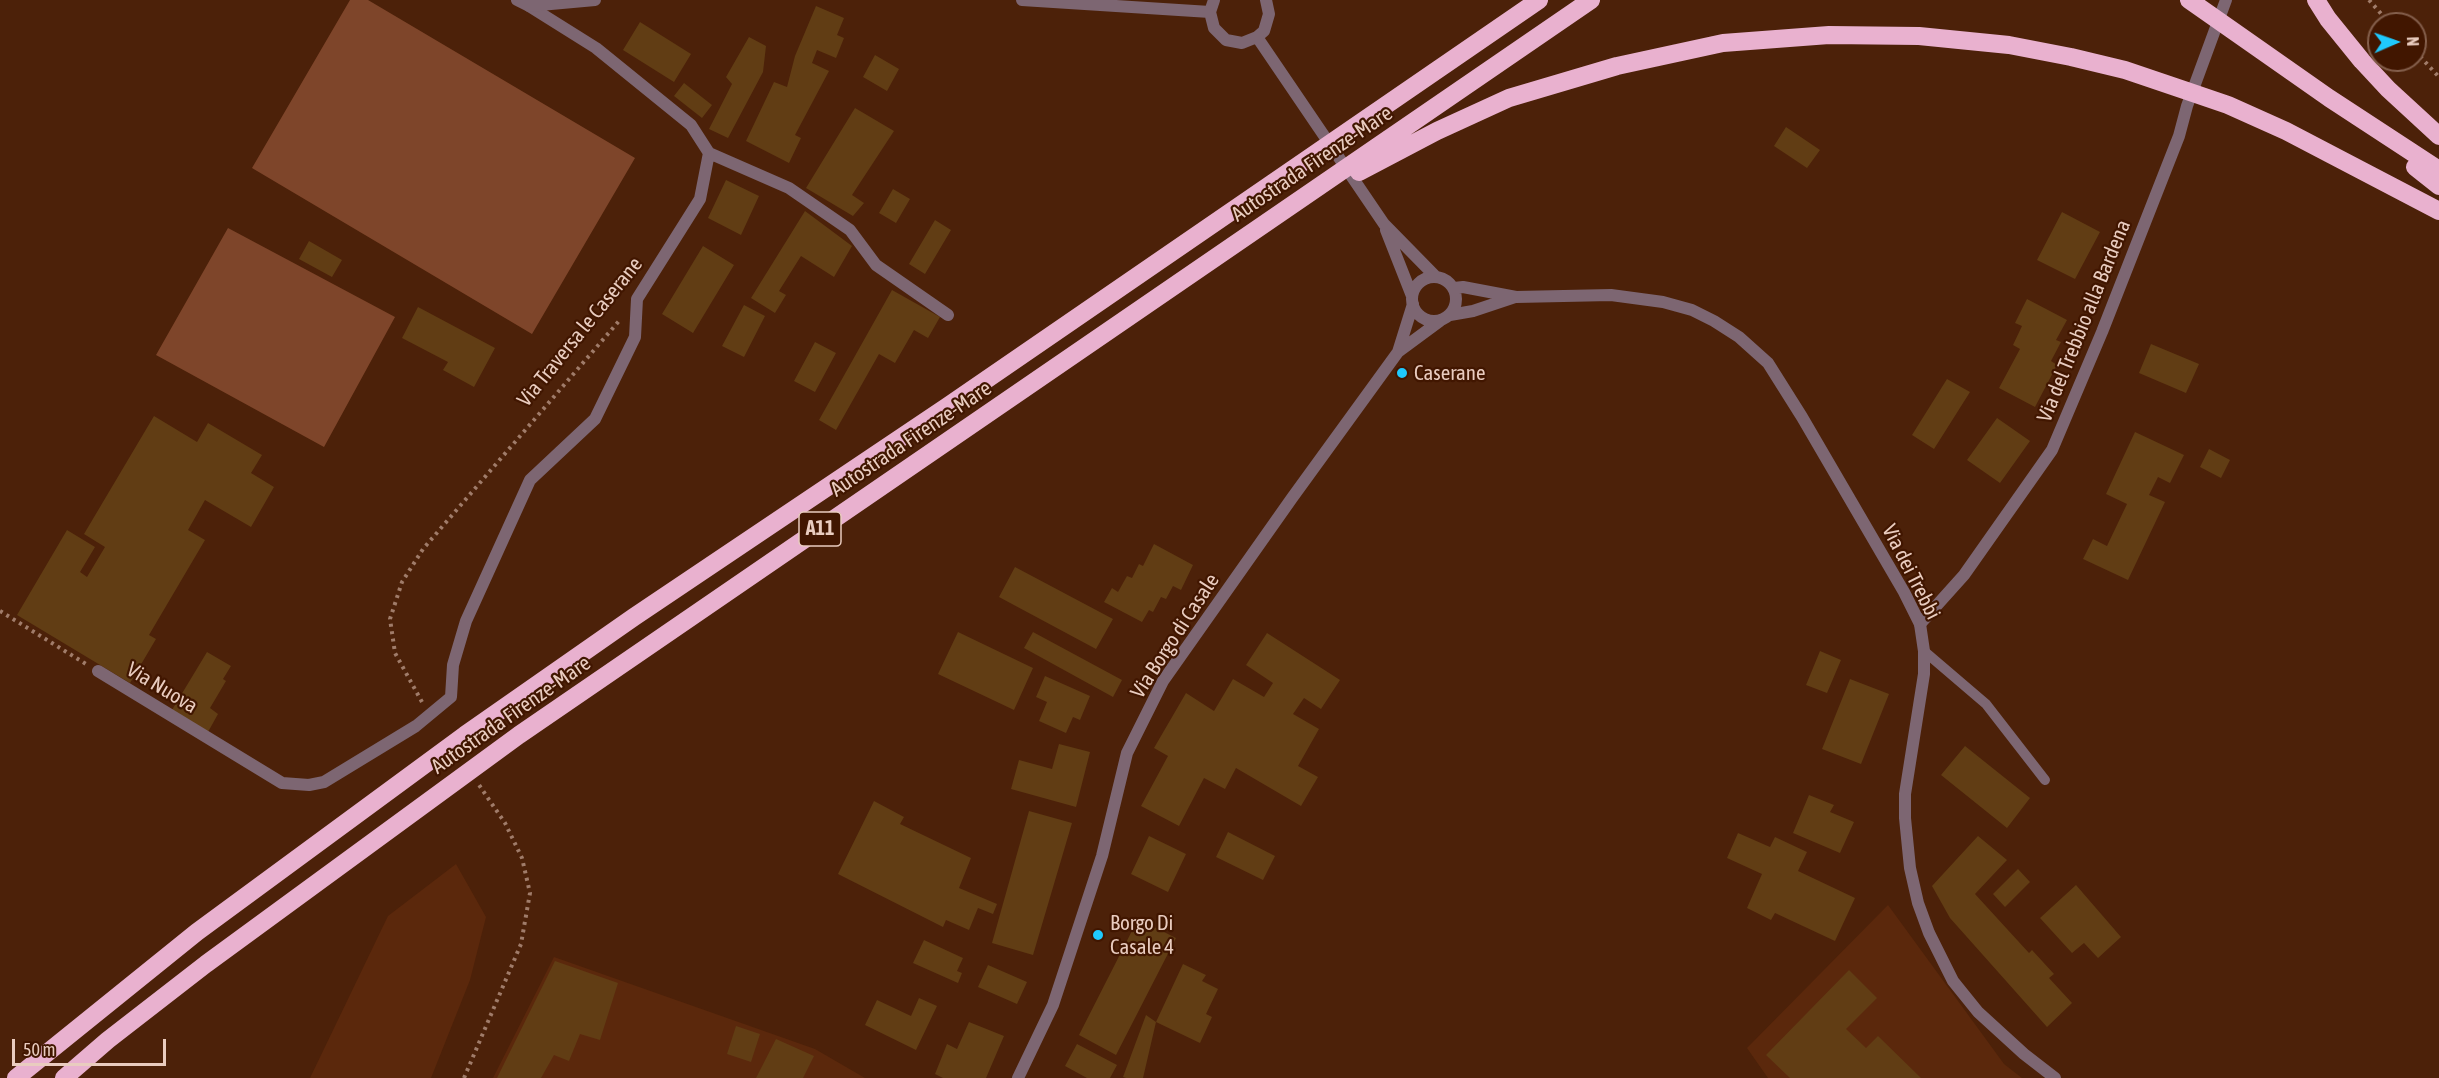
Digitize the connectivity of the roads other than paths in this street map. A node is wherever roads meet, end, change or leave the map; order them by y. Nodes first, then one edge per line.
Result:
1 (517, 0) edge
2 (595, 0) edge
3 (1022, 0) edge
4 (1266, 0) edge
5 (1539, 0) edge
6 (1592, 0) edge
7 (2189, 0) edge
8 (2226, 0) edge
9 (2316, 0) edge
10 (529, 6) junction
11 (1212, 6) edge
12 (1257, 37) junction
13 (2329, 98) junction
14 (2439, 136) edge
15 (709, 153) junction
16 (2439, 170) edge
17 (2439, 186) edge
18 (2439, 211) edge
19 (1283, 212) junction
20 (1384, 224) junction
21 (1436, 277) junction
22 (1454, 288) junction
23 (1516, 297) junction
24 (1413, 300) junction
25 (948, 315) dead end
26 (1445, 318) junction
27 (1398, 352) junction
28 (1920, 624) junction
29 (1924, 651) junction
30 (98, 671) road end
31 (2044, 780) dead end
32 (309, 785) joint
33 (16, 1078) edge
34 (64, 1078) edge
35 (1018, 1078) edge
36 (2055, 1078) edge

1 - 10 street
2 - 10 street
3 - 11 street
4 - 12 street
5 - 33 highway, Autostrada Firenze-Mare / A11
6 - 19 highway, Autostrada Firenze-Mare / A11
7 - 13 highway
8 - 28 street, Via del Trebbio alla Bardena
9 - 14 highway
10 - 15 street
11 - 12 street
12 - 20 street
13 - 16 highway
13 - 17 highway
15 - 25 street
15 - 32 street, Via Traversa le Caserane
18 - 19 highway
19 - 34 highway, Autostrada Firenze-Mare / A11
20 - 21 street
20 - 24 street
21 - 22 street
21 - 24 street
22 - 23 street, Via dei Trebbi
22 - 26 street
23 - 26 street, Via dei Trebbi
23 - 28 street, Via dei Trebbi
24 - 26 street
24 - 27 street, Via Borgo di Casale
26 - 27 street, Via Borgo di Casale
27 - 35 street, Via Borgo di Casale
28 - 29 street, Via dei Trebbi
29 - 31 lane
29 - 36 street, Via dei Trebbi
30 - 32 street, Via Nuova

